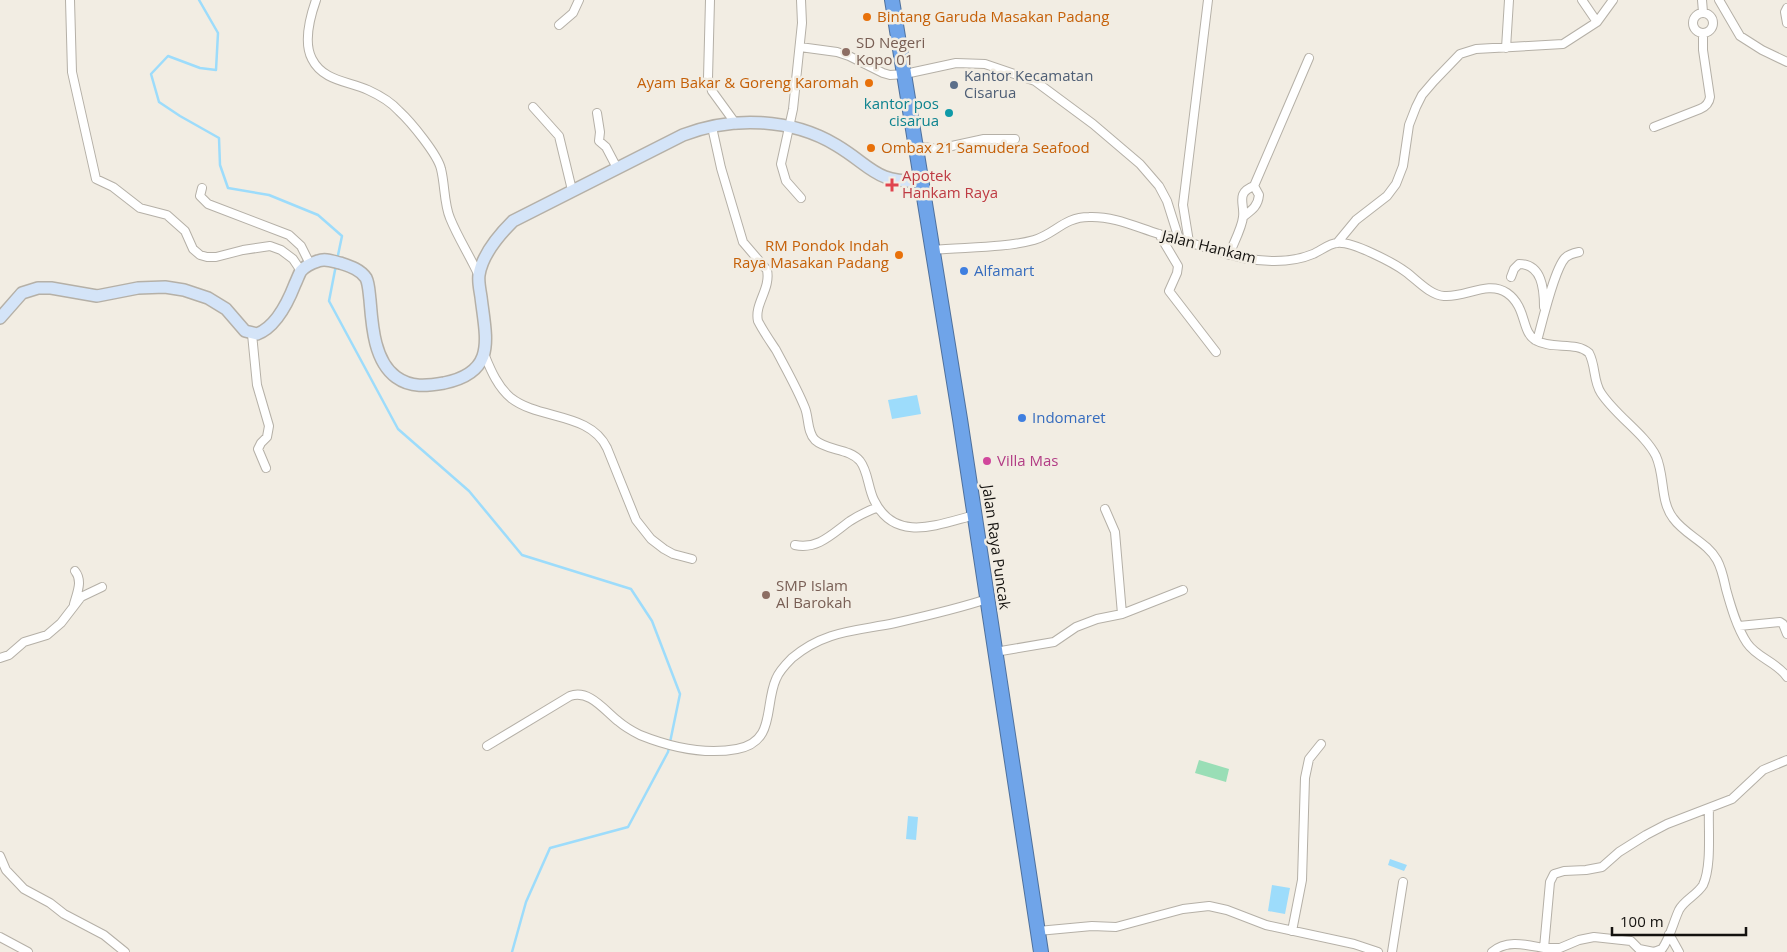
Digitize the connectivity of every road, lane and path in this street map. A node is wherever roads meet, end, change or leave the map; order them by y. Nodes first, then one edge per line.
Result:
1 (70, 0) edge
2 (316, 0) edge
3 (579, 0) edge
4 (710, 0) edge
5 (801, 0) edge
6 (892, 0) edge
7 (1208, 0) edge
8 (1509, 0) edge
9 (1582, 0) edge
10 (1613, 0) edge
11 (1702, 0) edge
12 (1719, 0) edge
13 (1787, 8) edge
14 (1703, 12) junction
15 (1597, 22) junction
16 (1787, 22) edge
17 (559, 25) dead end
18 (1703, 33) junction
19 (800, 47) junction
20 (1506, 48) junction
21 (1309, 58) dead end
22 (1787, 62) edge
23 (905, 74) junction
24 (534, 107) dead end
25 (597, 113) dead end
26 (736, 124) junction
27 (788, 126) junction
28 (712, 127) junction
29 (1654, 128) dead end
30 (1015, 140) dead end
31 (916, 146) junction
32 (617, 168) junction
33 (922, 181) junction
34 (1254, 186) junction
35 (202, 188) dead end
36 (572, 190) junction
37 (801, 198) dead end
38 (1244, 216) junction
39 (1159, 234) junction
40 (1179, 239) junction
41 (1189, 242) junction
42 (1337, 242) junction
43 (933, 250) junction
44 (1579, 252) dead end
45 (1229, 255) junction
46 (305, 268) junction
47 (479, 276) junction
48 (1511, 277) dead end
49 (1544, 315) junction
50 (0, 318) edge
51 (252, 334) junction
52 (1537, 341) junction
53 (1216, 352) dead end
54 (485, 356) junction
55 (266, 468) dead end
56 (878, 507) junction
57 (1105, 509) dead end
58 (975, 515) junction
59 (795, 545) dead end
60 (692, 559) dead end
61 (75, 570) dead end
62 (102, 587) dead end
63 (1183, 590) dead end
64 (987, 599) junction
65 (73, 606) junction
66 (1122, 614) junction
67 (1739, 626) junction
68 (1787, 634) edge
69 (995, 652) junction
70 (0, 658) edge
71 (1787, 677) edge
72 (1321, 744) dead end
73 (487, 746) dead end
74 (1787, 760) edge
75 (1709, 808) junction
76 (0, 856) edge
77 (1402, 882) dead end
78 (1038, 931) junction
79 (1292, 931) junction
80 (1669, 934) junction
81 (0, 937) edge
82 (1544, 948) junction
83 (1560, 950) edge
84 (1638, 950) edge
85 (28, 952) edge
86 (125, 952) edge
87 (1040, 952) edge
88 (1378, 952) edge
89 (1392, 952) edge
90 (1492, 952) edge
91 (1680, 952) edge

1 - 46 street
2 - 47 street
3 - 17 street
4 - 26 street
5 - 19 street
6 - 23 highway, Jalan Raya Puncak
7 - 41 street
8 - 20 street
9 - 15 street
10 - 15 street
11 - 14 street
12 - 22 street
13 - 16 street
14 - 18 street
14 - 18 street
15 - 20 street
18 - 29 street
19 - 23 street
19 - 27 street
20 - 42 street
21 - 34 street
23 - 31 highway, Jalan Raya Puncak
23 - 40 street
24 - 36 street
25 - 32 street
26 - 27 main road
26 - 28 main road
27 - 33 main road
27 - 37 street
28 - 32 main road
28 - 56 street
30 - 31 street
31 - 33 highway, Jalan Raya Puncak
32 - 36 main road
33 - 43 highway, Jalan Raya Puncak
34 - 38 street
34 - 38 street
35 - 46 street
36 - 47 main road
38 - 45 street
39 - 40 street, Jalan Hankam
39 - 43 street, Jalan Hankam
39 - 53 street
40 - 41 street, Jalan Hankam
41 - 45 street, Jalan Hankam
42 - 45 street, Jalan Hankam
42 - 52 street
43 - 58 highway, Jalan Raya Puncak
44 - 49 street
46 - 51 main road
46 - 54 main road
47 - 54 main road
48 - 49 street
49 - 52 street
50 - 51 main road
51 - 55 street
52 - 67 street
54 - 60 street
56 - 58 street
56 - 59 street
57 - 66 street
58 - 64 highway, Jalan Raya Puncak
61 - 65 street
62 - 65 street
63 - 66 street
64 - 69 highway, Jalan Raya Puncak
64 - 73 street
65 - 70 street
66 - 69 street
67 - 68 street
67 - 71 street
69 - 78 highway, Jalan Raya Puncak
72 - 79 street
74 - 75 street
75 - 80 street
75 - 82 street
76 - 86 street
77 - 89 street
78 - 79 street
78 - 87 highway, Jalan Raya Puncak
79 - 88 street
80 - 84 street
80 - 91 street
81 - 85 street
82 - 83 street
82 - 90 street
83 - 84 street

